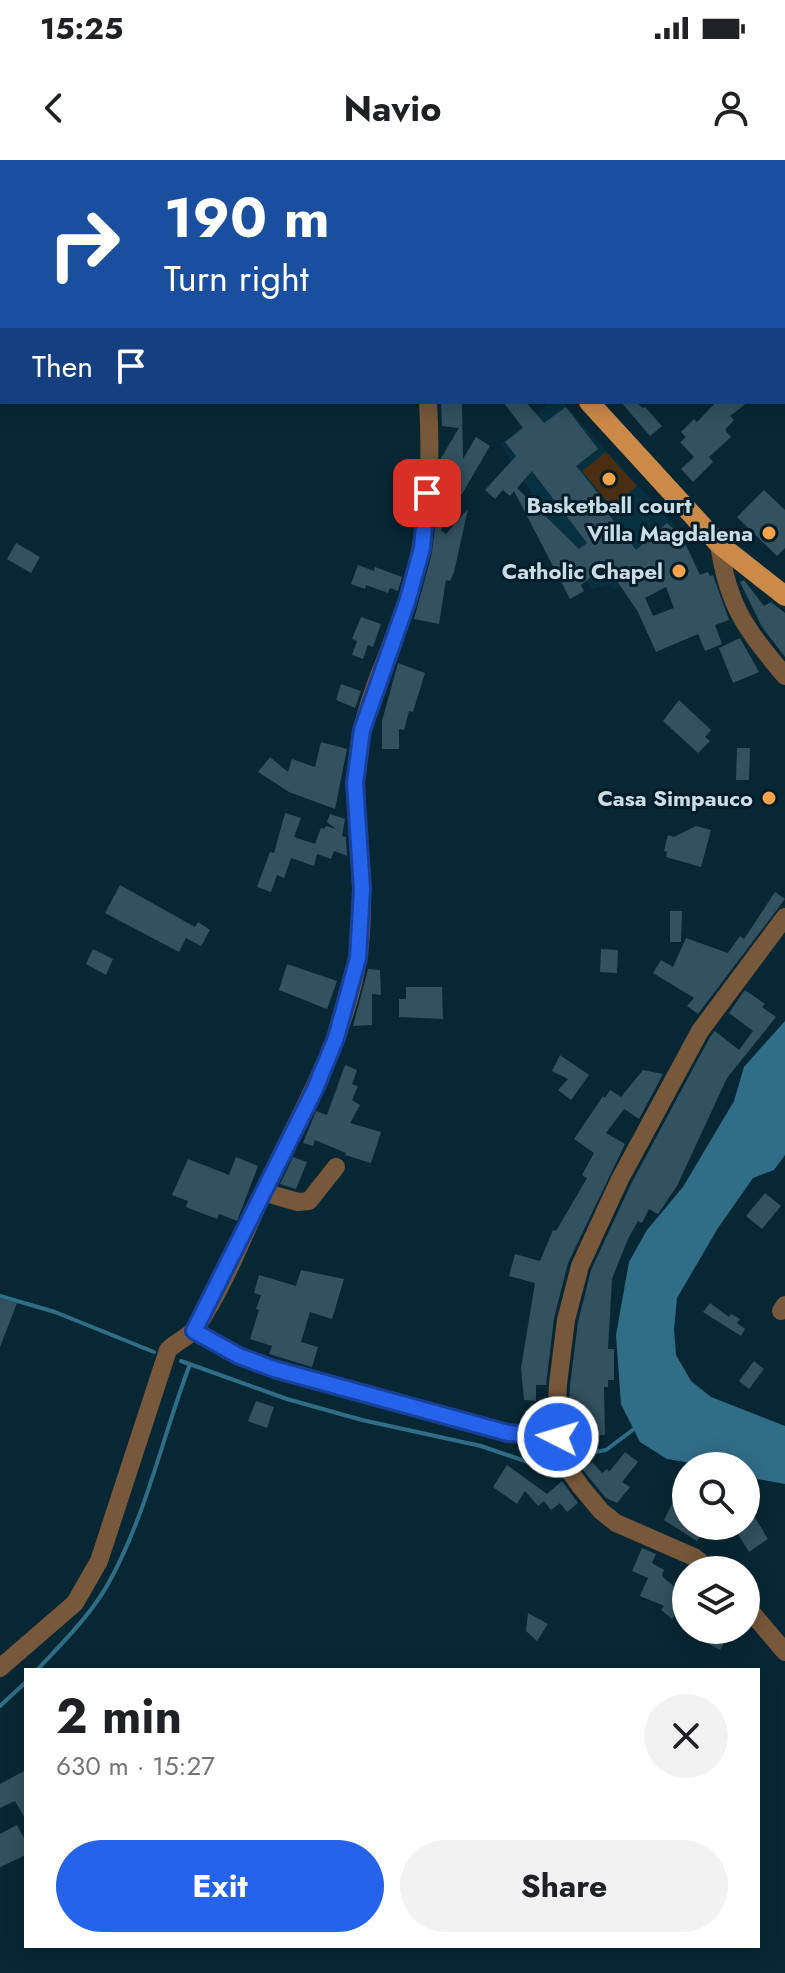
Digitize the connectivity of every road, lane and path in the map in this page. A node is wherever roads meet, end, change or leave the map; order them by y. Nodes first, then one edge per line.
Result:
1 (428, 404) edge
2 (591, 404) edge
3 (719, 544) junction
4 (785, 596) edge
5 (785, 676) edge
6 (785, 917) edge
7 (336, 1167) dead end
8 (263, 1192) junction
9 (194, 1331) junction
10 (558, 1437) junction
11 (692, 1556) edge
12 (760, 1623) edge
13 (785, 1652) edge
14 (0, 1668) edge

1 - 8 street
2 - 3 main road
3 - 4 main road
3 - 5 street
6 - 10 street
7 - 8 street
8 - 9 street
9 - 10 street
9 - 14 street
10 - 11 street
12 - 13 street

